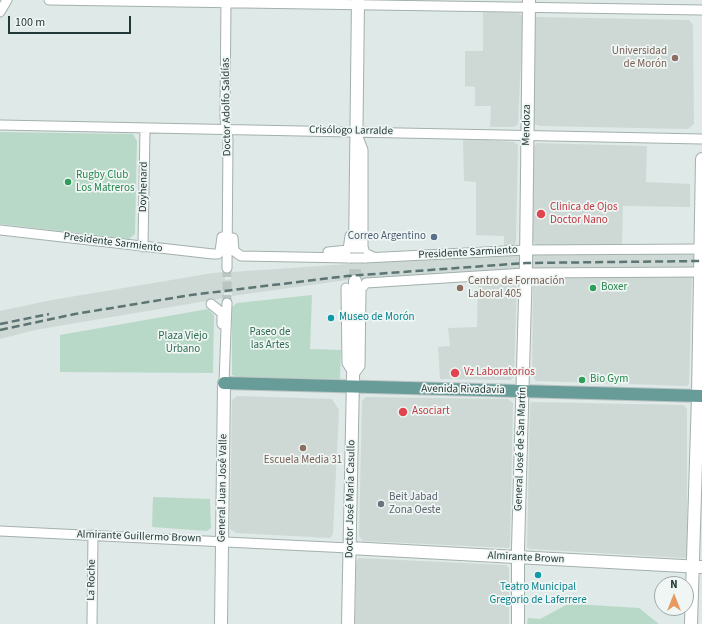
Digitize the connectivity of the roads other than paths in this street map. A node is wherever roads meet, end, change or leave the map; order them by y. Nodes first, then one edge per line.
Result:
1 (7, 0) edge
2 (49, 0) edge
3 (226, 2) edge
4 (358, 3) edge
5 (529, 4) edge
6 (702, 10) edge
7 (0, 12) edge
8 (0, 125) edge
9 (145, 128) junction
10 (226, 129) junction
11 (357, 133) junction
12 (527, 135) junction
13 (702, 139) edge
14 (702, 159) edge
15 (228, 214) junction
16 (0, 230) edge
17 (702, 233) edge
18 (143, 247) junction
19 (222, 247) joint
20 (701, 249) edge
21 (526, 250) junction
22 (236, 254) joint
23 (322, 257) junction
24 (356, 257) junction
25 (375, 257) junction
26 (227, 268) tunnel mouth
27 (701, 272) edge
28 (525, 273) junction
29 (355, 285) joint
30 (227, 303) tunnel mouth
31 (211, 304) dead end
32 (225, 352) junction
33 (224, 383) junction
34 (353, 387) junction
35 (523, 392) junction
36 (700, 396) edge
37 (0, 530) edge
38 (93, 536) junction
39 (222, 541) junction
40 (349, 548) junction
41 (518, 557) junction
42 (698, 566) edge
43 (92, 624) edge
44 (221, 624) edge
45 (348, 624) edge
46 (518, 624) edge
47 (691, 624) edge

1 - 7 street
2 - 3 street
3 - 4 street
3 - 10 street, Doctor Adolfo Saldías
4 - 5 street
4 - 11 street
5 - 6 street
5 - 12 street, Mendoza
8 - 9 street, Crisólogo Larralde
9 - 10 street, Crisólogo Larralde
9 - 18 street, Doyhenard
10 - 11 street, Crisólogo Larralde
10 - 15 street, Doctor Adolfo Saldías
11 - 12 street, Crisólogo Larralde
11 - 23 street
11 - 24 street
11 - 25 street
12 - 13 street, Crisólogo Larralde
12 - 21 street, Mendoza
14 - 17 street
15 - 19 street, Doctor Adolfo Saldías
15 - 22 street, Doctor Adolfo Saldías
15 - 26 street
16 - 18 street, Presidente Sarmiento
17 - 20 street
18 - 19 street, Presidente Sarmiento
20 - 21 street, Presidente Sarmiento
20 - 27 street
21 - 25 street, Presidente Sarmiento
21 - 28 street, General José de San Martín
22 - 23 street, Presidente Sarmiento
23 - 24 street, Presidente Sarmiento
24 - 25 street, Presidente Sarmiento
27 - 28 street, Presidente Sarmiento
27 - 36 street
28 - 29 street, Presidente Sarmiento
28 - 35 street, General José de San Martín
29 - 34 street, Doctor José María Casullo
30 - 32 street, General Juan José Valle
31 - 32 street, General Juan José Valle
32 - 33 street, General Juan José Valle
33 - 34 main road, Avenida Rivadavia
33 - 39 street, General Juan José Valle
34 - 35 main road, Avenida Rivadavia
34 - 40 street, Doctor José María Casullo
35 - 36 main road, Avenida Rivadavia
35 - 41 street, General José de San Martín
36 - 42 street
37 - 38 street, Almirante Guillermo Brown
38 - 39 street, Almirante Guillermo Brown
38 - 43 street, La Roche
39 - 40 street, Almirante Guillermo Brown
39 - 44 street, General Juan José Valle
40 - 41 street, Almirante Brown
40 - 45 street, Doctor José María Casullo
41 - 42 street, Almirante Brown
41 - 46 street, General José de San Martín
42 - 47 street

